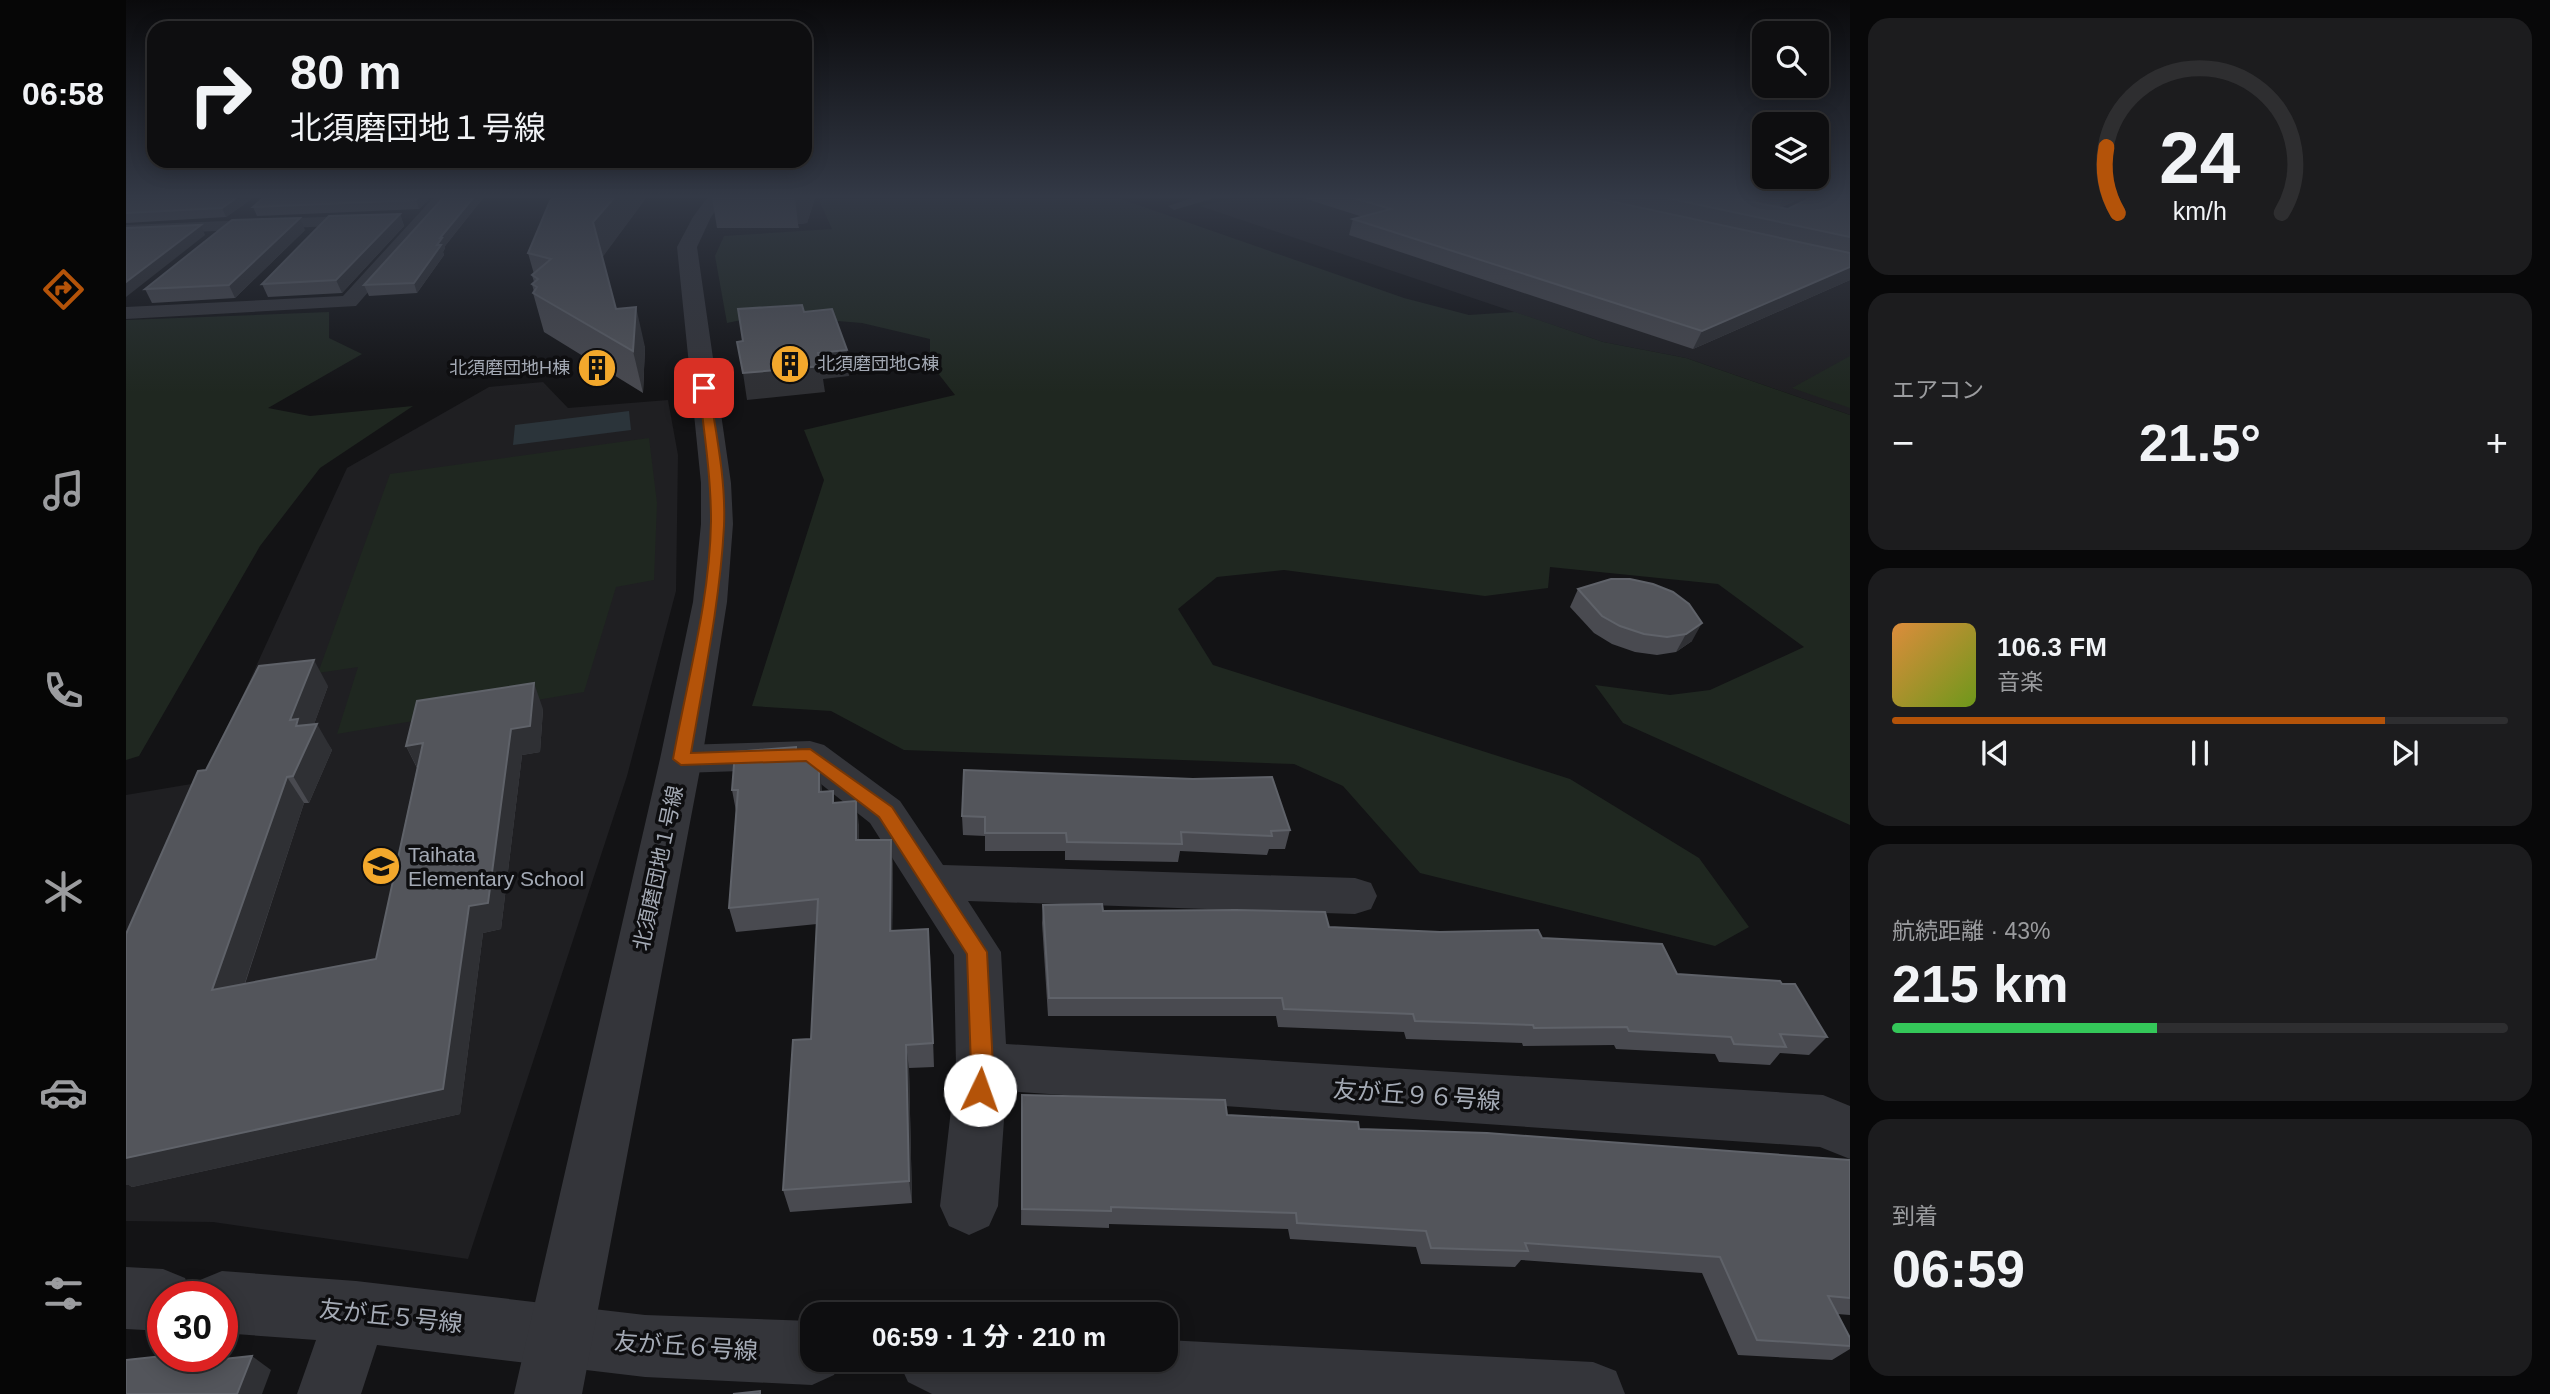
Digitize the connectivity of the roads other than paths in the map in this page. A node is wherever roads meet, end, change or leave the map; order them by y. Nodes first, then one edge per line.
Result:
1 (383, 263) edge
2 (689, 263) edge
3 (260, 288) dead end
4 (147, 293) edge
5 (241, 308) junction
6 (126, 312) edge
7 (681, 759) junction
8 (931, 882) junction
9 (1355, 896) dead end
10 (982, 1066) junction
11 (1850, 1133) edge
12 (969, 1206) dead end
13 (126, 1298) edge
14 (147, 1299) edge
15 (238, 1303) edge
16 (356, 1312) junction
17 (800, 1352) edge
18 (554, 1364) edge
19 (952, 1372) edge
20 (329, 1394) edge
21 (1593, 1394) edge

1 - 5 street
2 - 7 street, 北須磨団地１号線
3 - 5 street
4 - 6 street
5 - 6 street
7 - 8 street
7 - 18 street, 北須磨団地１号線
8 - 9 street
8 - 10 street
10 - 11 street, 友が丘９６号線
10 - 12 street
13 - 14 street
15 - 16 street, 友が丘５号線
16 - 18 street, 友が丘５号線
16 - 20 street
17 - 18 street, 友が丘６号線
19 - 21 street

